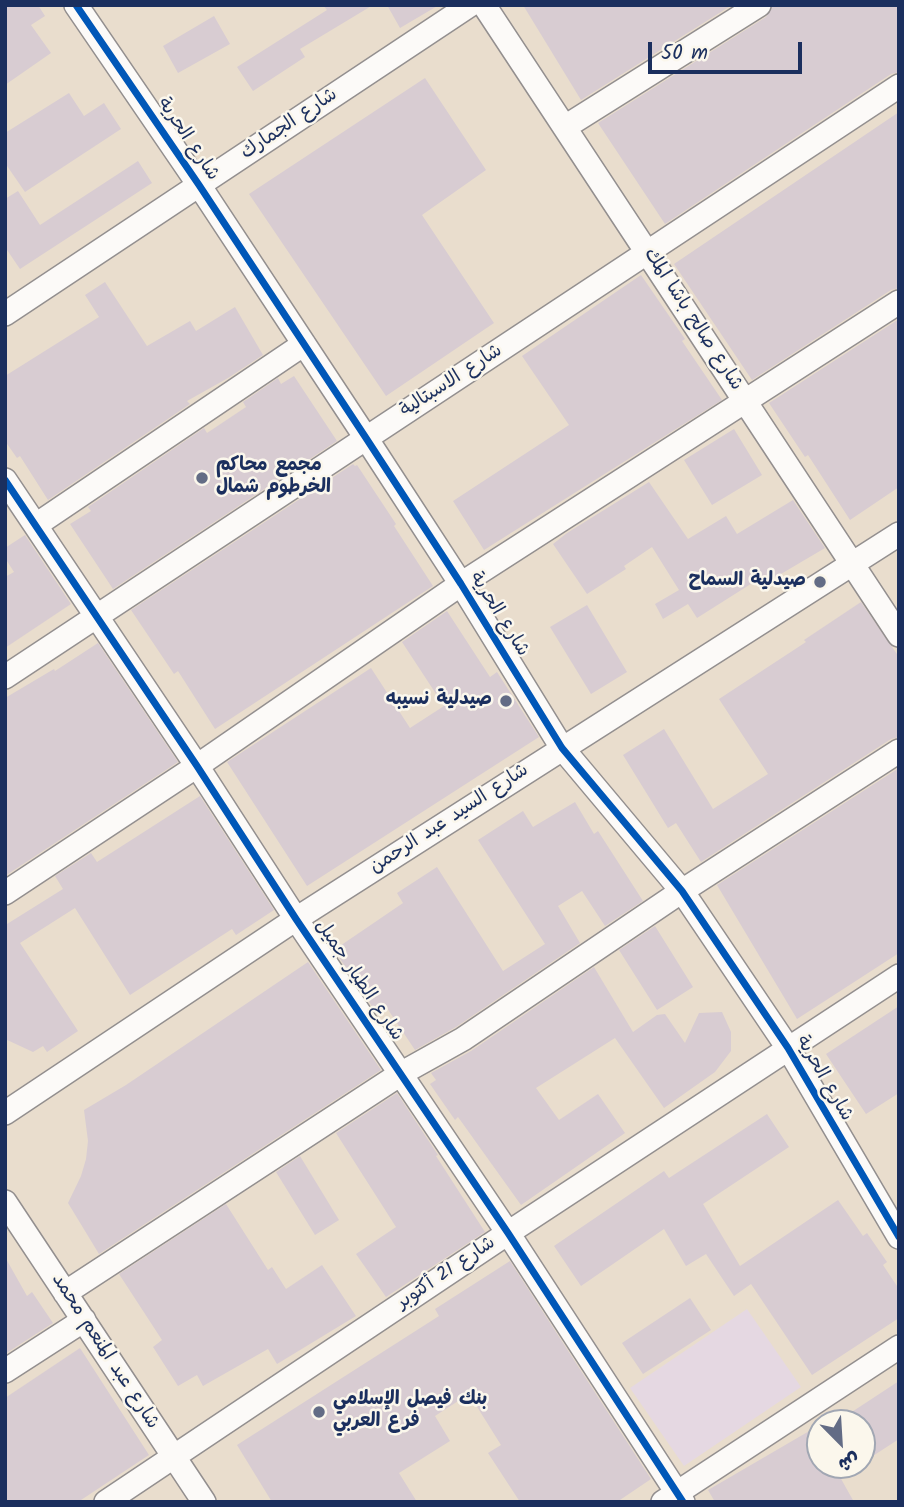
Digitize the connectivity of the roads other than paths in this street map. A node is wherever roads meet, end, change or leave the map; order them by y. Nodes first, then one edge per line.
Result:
1 (76, 5) edge
2 (470, 5) edge
3 (484, 5) edge
4 (759, 5) edge
5 (899, 86) edge
6 (565, 127) junction
7 (199, 185) junction
8 (647, 252) junction
9 (899, 302) edge
10 (5, 314) edge
11 (304, 344) junction
12 (746, 402) junction
13 (366, 438) junction
14 (5, 480) edge
15 (36, 525) junction
16 (899, 534) edge
17 (852, 565) junction
18 (461, 584) junction
19 (97, 616) junction
20 (899, 635) edge
21 (5, 677) edge
22 (562, 748) junction
23 (899, 751) edge
24 (197, 766) junction
25 (682, 891) junction
26 (5, 893) edge
27 (296, 919) junction
28 (899, 976) edge
29 (788, 1048) junction
30 (402, 1073) junction
31 (5, 1113) edge
32 (5, 1202) edge
33 (890, 1206) edge
34 (508, 1233) junction
35 (899, 1237) edge
36 (65, 1293) junction
37 (84, 1321) junction
38 (899, 1347) edge
39 (5, 1371) edge
40 (174, 1457) junction
41 (674, 1499) edge
42 (106, 1502) edge
43 (204, 1502) edge

1 - 7 street, شارع الحرية
2 - 7 street, شارع الجمارك
3 - 6 street, شارع صالح باشا المك
4 - 6 street
5 - 8 street, شارع الاسبتالية
6 - 8 street, شارع صالح باشا المك
7 - 10 street, شارع الجمارك
7 - 11 street, شارع الحرية
8 - 12 street, شارع صالح باشا المك
8 - 13 street, شارع الاسبتالية
9 - 12 street
11 - 13 street, شارع الحرية
11 - 15 street
12 - 17 street, شارع صالح باشا المك
12 - 18 street
13 - 18 street, شارع الحرية
13 - 19 street, شارع الاسبتالية
14 - 15 street, شارع الطيار جميل
15 - 19 street, شارع الطيار جميل
16 - 17 street, شارع السيد عبد الرحمن
17 - 20 street, شارع صالح باشا المك
17 - 22 street, شارع السيد عبد الرحمن
18 - 22 street, شارع الحرية
18 - 24 street
19 - 21 street, شارع الاسبتالية
19 - 24 street, شارع الطيار جميل
22 - 25 street, شارع الحرية
22 - 27 street, شارع السيد عبد الرحمن
23 - 25 street
24 - 26 street
24 - 27 street, شارع الطيار جميل
25 - 29 street, شارع الحرية
25 - 30 street
27 - 30 street, شارع الطيار جميل
27 - 31 street, شارع السيد عبد الرحمن
28 - 29 street, شارع 21 أكتوبر
29 - 33 street, شارع الحرية
29 - 34 street, شارع 21 أكتوبر
30 - 34 street, شارع الطيار جميل
30 - 36 street
32 - 36 street, شارع عبد المنعم محمد
33 - 35 street, شارع الحرية
34 - 40 street, شارع 21 أكتوبر
34 - 41 street, شارع الطيار جميل
36 - 37 street, شارع عبد المنعم محمد
37 - 39 street
37 - 40 street, شارع عبد المنعم محمد
38 - 41 street
40 - 42 street, شارع 21 أكتوبر
40 - 43 street, شارع عبد المنعم محمد

